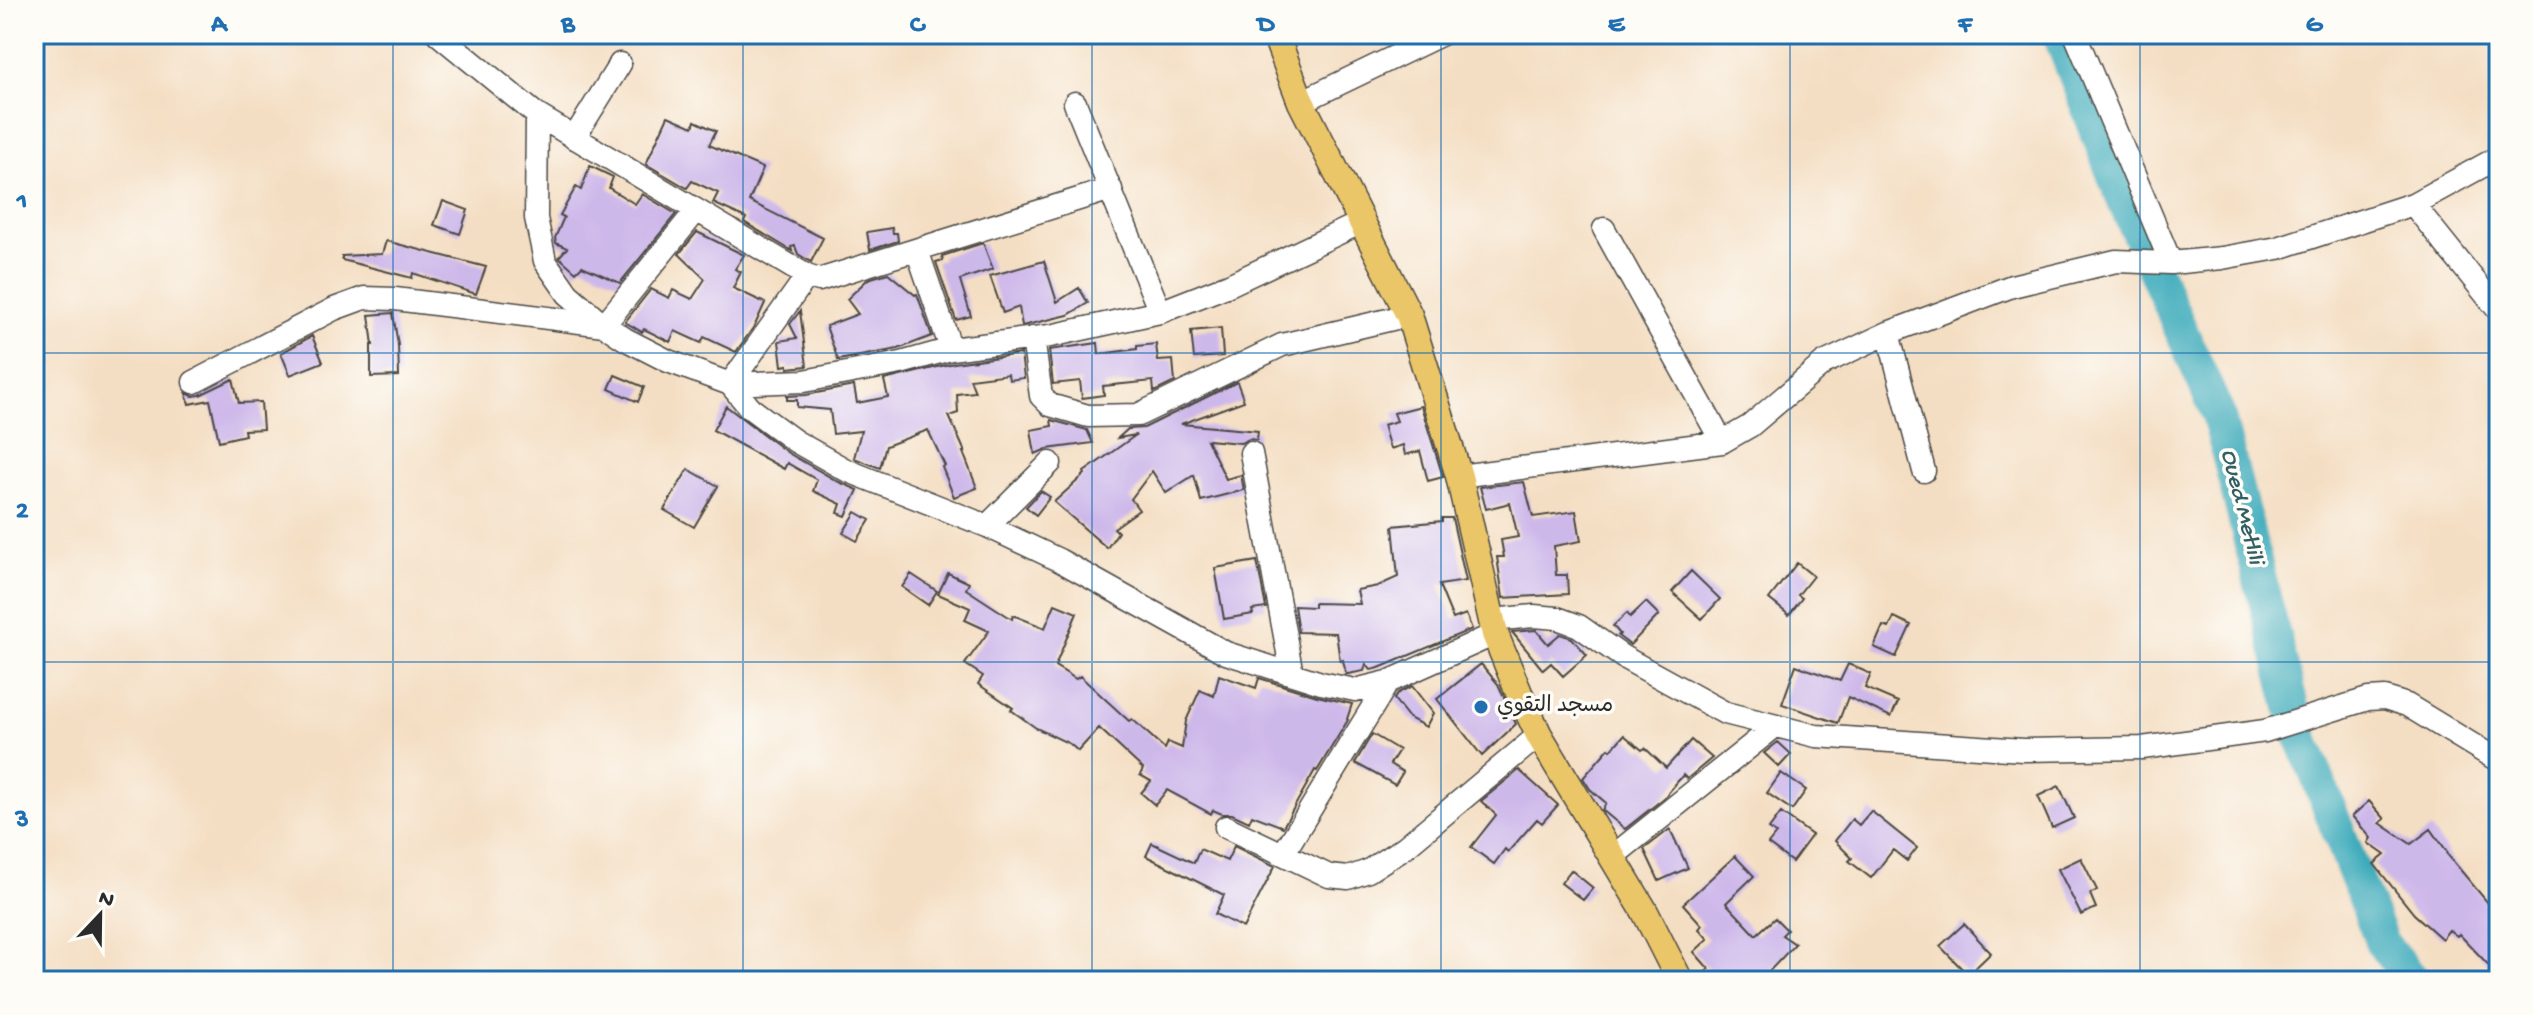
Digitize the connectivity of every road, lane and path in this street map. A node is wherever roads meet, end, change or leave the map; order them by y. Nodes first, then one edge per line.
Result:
1 (438, 34) edge
2 (1275, 34) edge
3 (1442, 34) edge
4 (2075, 34) edge
5 (620, 64) dead end
6 (1301, 102) junction
7 (1075, 103) dead end
8 (537, 115) junction
9 (574, 138) junction
10 (2499, 157) edge
11 (1111, 189) junction
12 (2413, 204) junction
13 (696, 211) junction
14 (1362, 222) junction
15 (1604, 229) dead end
16 (917, 250) junction
17 (2171, 263) junction
18 (807, 276) junction
19 (2499, 311) edge
20 (1160, 312) junction
21 (1409, 315) junction
22 (604, 325) junction
23 (1888, 333) junction
24 (1033, 338) junction
25 (951, 349) junction
26 (194, 382) dead end
27 (730, 384) junction
28 (1722, 442) junction
29 (1251, 453) dead end
30 (1050, 463) dead end
31 (1924, 471) dead end
32 (1459, 476) junction
33 (987, 526) junction
34 (1493, 627) junction
35 (1292, 674) junction
36 (1388, 682) junction
37 (1774, 727) junction
38 (1539, 735) junction
39 (2499, 761) edge
40 (1226, 827) dead end
41 (1283, 854) junction
42 (1612, 857) junction
43 (1680, 981) edge

1 - 8 street
2 - 6 main road
3 - 6 street
4 - 17 street
5 - 9 street
6 - 14 main road
7 - 11 street
8 - 9 street
8 - 22 street
9 - 13 street
10 - 12 street
11 - 16 street
11 - 20 street
12 - 17 street
12 - 19 street
13 - 18 street
13 - 22 street
14 - 20 street
14 - 21 main road
15 - 28 street
16 - 18 street
16 - 25 street
17 - 23 street
18 - 27 street
20 - 24 street
21 - 24 street
21 - 32 main road
22 - 26 street
22 - 27 street
23 - 28 street
23 - 31 street
24 - 25 street
25 - 27 street
27 - 33 street
28 - 32 street
29 - 35 street
30 - 33 street
32 - 34 main road
33 - 35 street
34 - 36 street
34 - 37 street
34 - 38 main road
35 - 36 street
36 - 41 street
37 - 39 street
37 - 42 street
38 - 41 street
38 - 42 main road
40 - 41 street
42 - 43 main road

